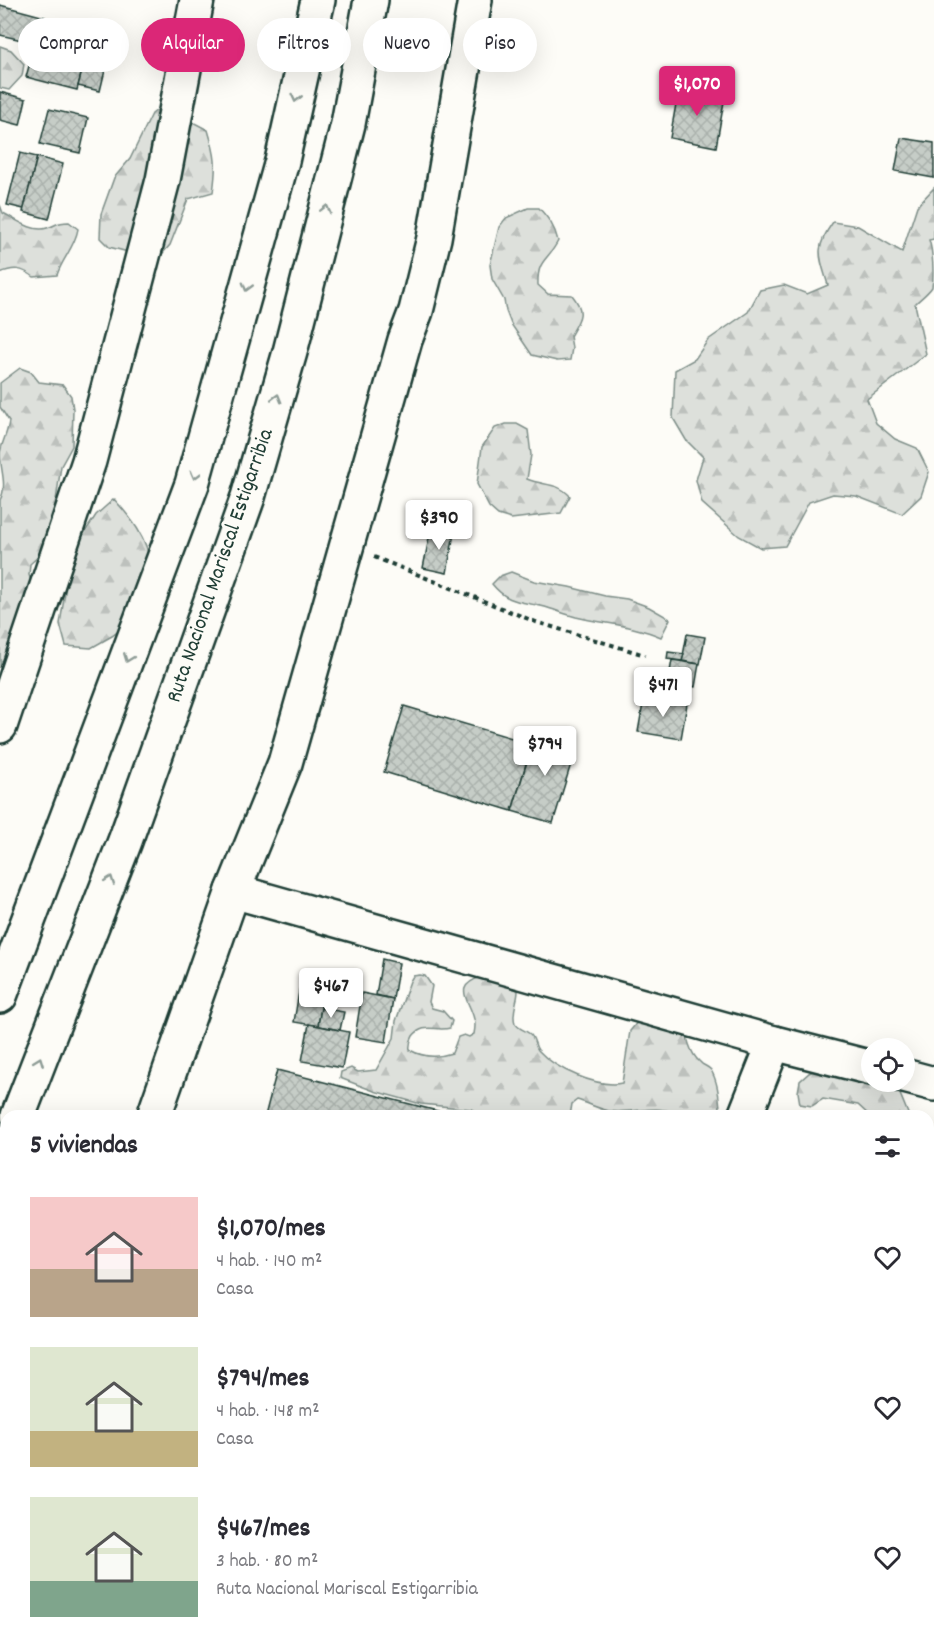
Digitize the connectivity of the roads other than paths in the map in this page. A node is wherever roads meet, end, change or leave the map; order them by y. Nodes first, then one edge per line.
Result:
1 (197, 0) edge
2 (318, 0) edge
3 (371, 0) edge
4 (475, 0) edge
5 (0, 726) edge
6 (233, 891) junction
7 (0, 996) edge
8 (774, 1044) junction
9 (861, 1065) edge
10 (915, 1079) edge
11 (934, 1084) edge
12 (20, 1110) edge
13 (156, 1110) edge
14 (747, 1110) edge

1 - 5 main road
2 -> 7 main road
12 -> 3 main road, Ruta Nacional Mariscal Estigarribia
4 - 6 main road
6 - 8 main road
6 - 13 main road
8 - 9 main road
8 - 14 main road
10 - 11 main road

